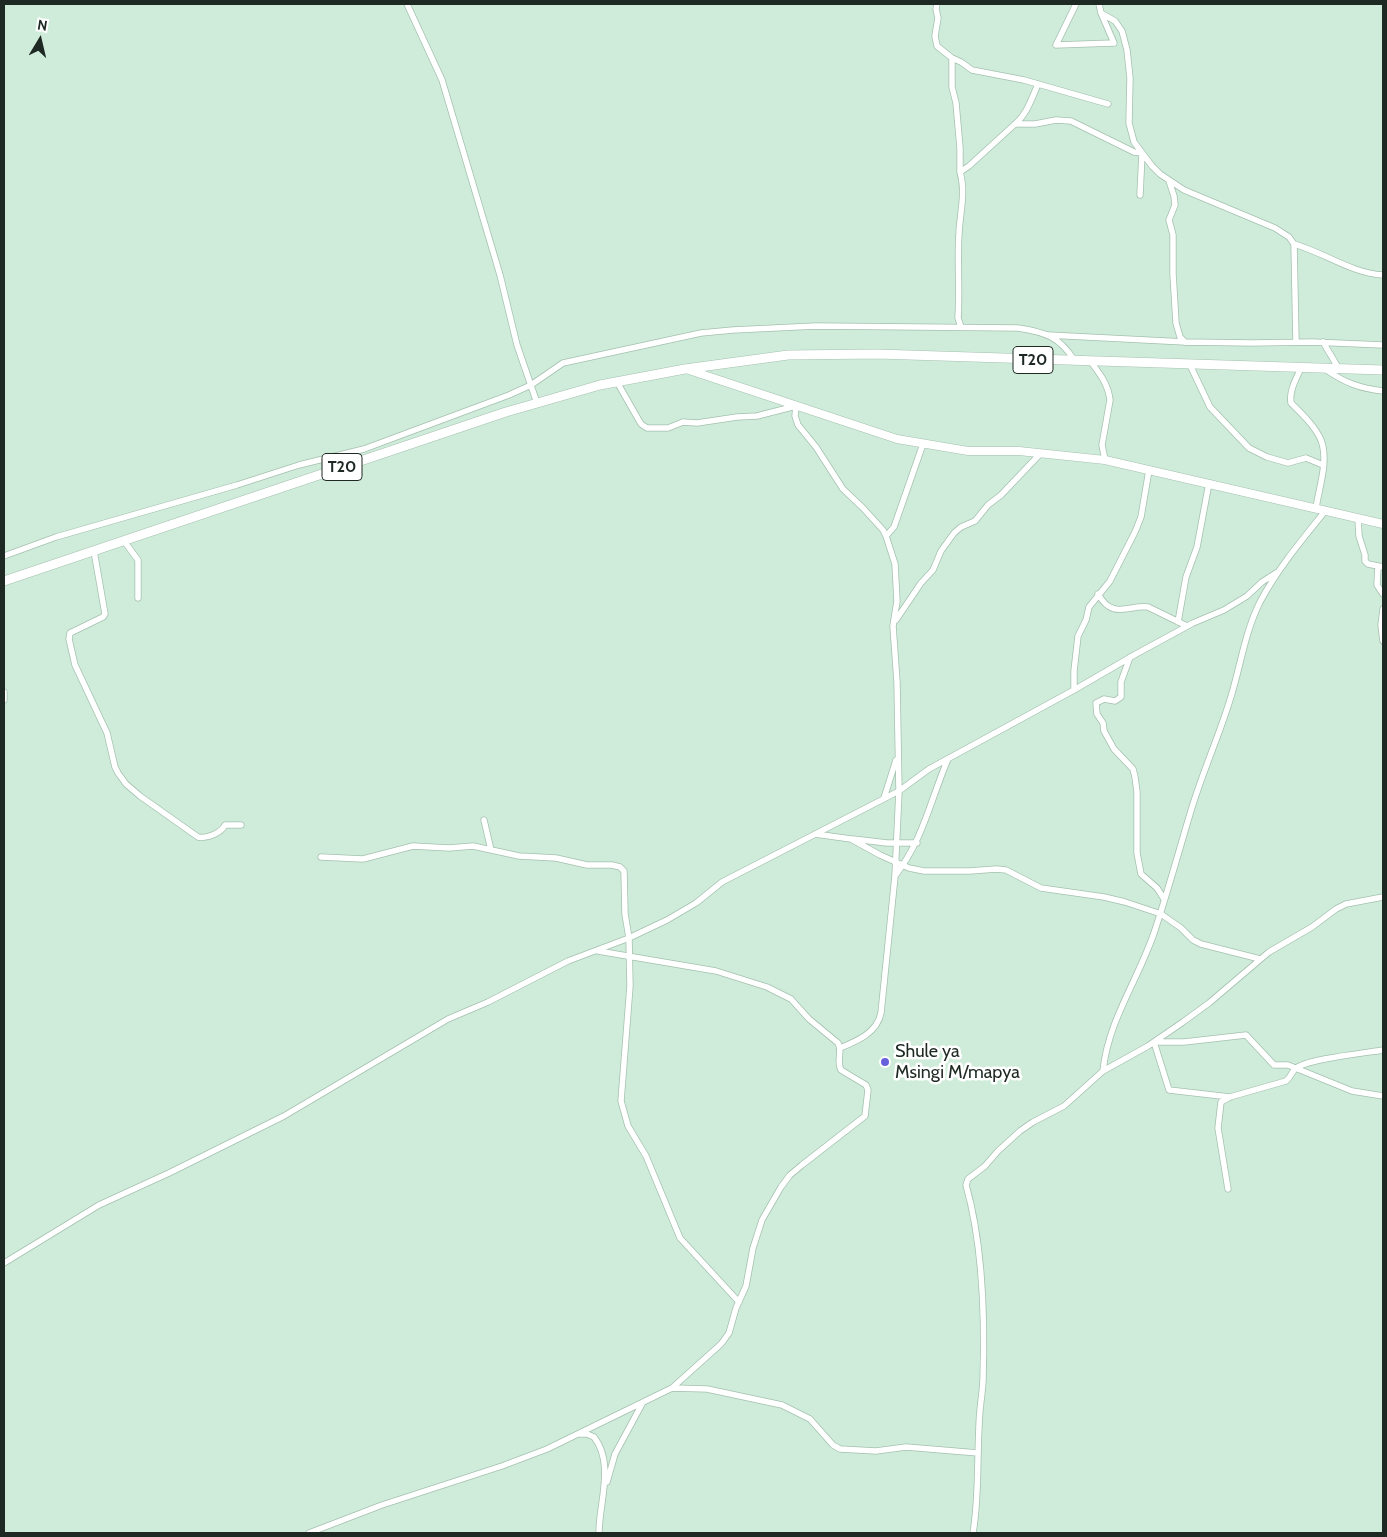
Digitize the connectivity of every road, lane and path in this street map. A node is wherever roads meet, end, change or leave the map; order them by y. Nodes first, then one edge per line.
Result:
1 (407, 4) edge
2 (937, 4) edge
3 (1076, 4) edge
4 (1099, 4) edge
5 (1101, 12) junction
6 (952, 58) junction
7 (1038, 84) junction
8 (1108, 104) dead end
9 (1015, 124) junction
10 (1142, 153) junction
11 (960, 172) junction
12 (1169, 181) junction
13 (1140, 195) dead end
14 (1294, 244) junction
15 (1383, 275) edge
16 (961, 328) junction
17 (1048, 335) junction
18 (1185, 342) junction
19 (1296, 342) junction
20 (1324, 342) junction
21 (1383, 345) edge
22 (1075, 361) junction
23 (1091, 362) junction
24 (1190, 365) junction
25 (1301, 368) junction
26 (684, 369) junction
27 (1325, 369) junction
28 (1339, 369) junction
29 (1383, 370) edge
30 (617, 382) junction
31 (531, 385) junction
32 (1383, 391) edge
33 (537, 403) junction
34 (796, 406) junction
35 (923, 444) junction
36 (1041, 453) junction
37 (1105, 460) junction
38 (1323, 465) junction
39 (1148, 470) junction
40 (1209, 483) junction
41 (1316, 508) junction
42 (1326, 510) junction
43 (1358, 518) junction
44 (1383, 524) edge
45 (886, 536) junction
46 (124, 541) junction
47 (94, 551) junction
48 (4, 556) edge
49 (1381, 567) edge
50 (1276, 573) junction
51 (4, 580) edge
52 (1098, 594) junction
53 (1383, 594) edge
54 (138, 598) dead end
55 (1383, 609) edge
56 (1178, 622) junction
57 (893, 626) junction
58 (1187, 626) junction
59 (1383, 641) edge
60 (1130, 657) junction
61 (1074, 690) junction
62 (4, 692) edge
63 (4, 700) edge
64 (898, 755) junction
65 (948, 758) junction
66 (899, 791) junction
67 (884, 798) junction
68 (484, 820) dead end
69 (240, 825) dead end
70 (815, 834) junction
71 (851, 839) junction
72 (917, 843) junction
73 (896, 844) junction
74 (491, 850) junction
75 (322, 857) dead end
76 (896, 862) junction
77 (903, 866) junction
78 (895, 876) junction
79 (1383, 897) edge
80 (1164, 899) junction
81 (1161, 914) junction
82 (629, 938) junction
83 (597, 950) junction
84 (629, 957) junction
85 (1260, 959) junction
86 (1154, 1042) junction
87 (840, 1048) junction
88 (1383, 1050) edge
89 (1296, 1068) junction
90 (1103, 1071) junction
91 (1383, 1096) edge
92 (1230, 1097) junction
93 (1228, 1189) dead end
94 (4, 1263) edge
95 (739, 1302) junction
96 (672, 1388) junction
97 (643, 1403) junction
98 (577, 1434) junction
99 (978, 1453) junction
100 (604, 1488) junction
101 (310, 1533) edge
102 (599, 1533) edge
103 (973, 1533) edge

1 - 31 street
2 - 6 street
3 - 5 street
4 - 5 street
5 - 10 street
6 - 7 street
6 - 11 street
7 - 8 street
7 - 9 street
9 - 10 street
9 - 11 street
10 - 12 street
10 - 13 street
11 - 16 street
12 - 14 street
12 - 18 street
14 - 15 street
14 - 19 street
16 - 17 street
16 - 31 street
17 - 18 street
17 - 22 street
18 - 19 street
19 - 20 street
20 - 21 street
20 - 28 street
22 - 23 main road, T20
22 - 26 main road, T20
23 - 24 main road, T20
23 - 37 street
24 - 25 main road, T20
24 - 38 street
25 - 27 main road, T20
25 - 38 street
26 - 30 main road, T20
26 - 34 street
27 - 28 main road, T20
27 - 32 street
28 - 29 main road, T20
30 - 33 main road, T20
30 - 34 street
31 - 33 street
31 - 48 street
33 - 46 main road, T20
34 - 35 street
34 - 45 street
35 - 36 street
35 - 45 street
36 - 37 street
36 - 57 street
37 - 39 street
38 - 41 street
39 - 40 street
39 - 52 street
40 - 41 street
40 - 56 street
41 - 42 street
42 - 43 street
42 - 50 street
43 - 44 street
43 - 49 street
45 - 57 street
46 - 47 main road, T20
46 - 54 street
47 - 51 main road, T20
47 - 69 street
49 - 53 street
50 - 58 street
50 - 80 street
52 - 56 street
52 - 61 street
55 - 59 street
56 - 58 street
57 - 64 street
58 - 60 street
60 - 61 street
60 - 80 street
61 - 65 street
62 - 63 street
64 - 66 street
64 - 67 street
65 - 66 street
65 - 72 street
66 - 67 street
66 - 73 street
67 - 70 street
68 - 74 street
70 - 71 street
70 - 82 street
71 - 73 street
71 - 76 street
72 - 73 street
72 - 77 street
73 - 76 street
74 - 75 street
74 - 82 street
76 - 77 street
76 - 78 street
77 - 78 street
77 - 81 street
78 - 87 street
79 - 85 street
80 - 81 street
81 - 85 street
81 - 90 street
82 - 83 street
82 - 84 street
83 - 84 street
83 - 94 street
84 - 87 street
84 - 95 street
85 - 86 street
86 - 89 street
86 - 90 street
86 - 92 street
87 - 95 street
88 - 89 street
89 - 91 street
89 - 92 street
90 - 99 street
92 - 93 street
95 - 96 street
96 - 97 street
96 - 99 street
97 - 98 street
97 - 100 street
98 - 100 street
98 - 101 street
99 - 103 street
100 - 102 street

